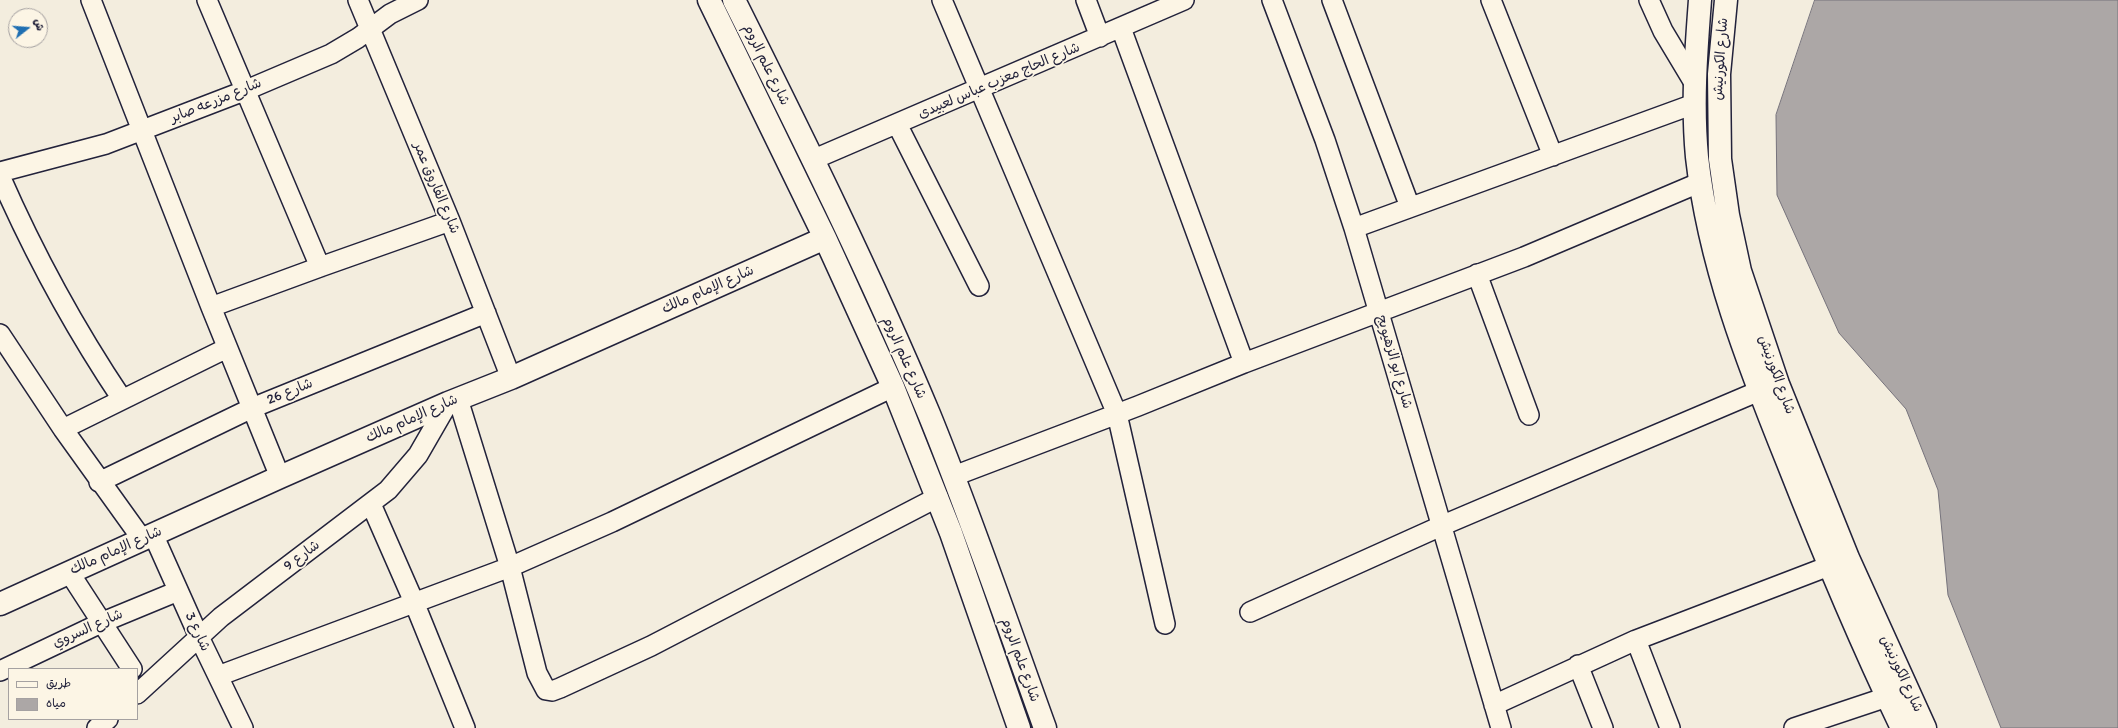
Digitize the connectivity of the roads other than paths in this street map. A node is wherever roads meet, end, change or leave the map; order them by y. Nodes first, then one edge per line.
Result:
1 (92, 0) edge
2 (207, 0) edge
3 (358, 0) edge
4 (418, 0) edge
5 (709, 0) edge
6 (734, 0) edge
7 (942, 0) edge
8 (1086, 0) edge
9 (1184, 0) edge
10 (1272, 0) edge
11 (1332, 0) edge
12 (1491, 0) edge
13 (1649, 0) edge
14 (1700, 0) edge
15 (1726, 0) edge
16 (369, 28) junction
17 (1121, 28) junction
18 (751, 34) junction
19 (1100, 37) junction
20 (732, 45) junction
21 (1719, 74) junction
22 (1694, 76) junction
23 (979, 89) junction
24 (244, 91) junction
25 (1694, 104) junction
26 (897, 124) junction
27 (142, 130) junction
28 (1553, 156) junction
29 (812, 160) junction
30 (0, 172) edge
31 (0, 176) edge
32 (1701, 182) junction
33 (1410, 207) junction
34 (450, 221) junction
35 (1354, 228) junction
36 (825, 238) junction
37 (320, 267) junction
38 (1477, 274) junction
39 (979, 286) dead end
40 (211, 307) junction
41 (1380, 312) junction
42 (486, 313) junction
43 (0, 334) edge
44 (227, 348) junction
45 (6, 356) edge
46 (1244, 363) junction
47 (511, 378) junction
48 (893, 387) junction
49 (1759, 391) junction
50 (122, 400) junction
51 (453, 401) junction
52 (252, 408) junction
53 (1117, 414) junction
54 (1529, 415) dead end
55 (63, 429) junction
56 (954, 476) junction
57 (280, 477) junction
58 (99, 482) junction
59 (938, 497) junction
60 (371, 504) junction
61 (1441, 526) junction
62 (147, 536) junction
63 (510, 566) junction
64 (1828, 566) junction
65 (70, 572) junction
66 (178, 591) junction
67 (414, 602) junction
68 (0, 604) edge
69 (1250, 612) dead end
70 (102, 622) junction
71 (1165, 624) dead end
72 (198, 637) junction
73 (1636, 640) junction
74 (1017, 651) junction
75 (995, 658) junction
76 (1578, 665) junction
77 (131, 668) edge
78 (0, 671) edge
79 (218, 676) junction
80 (139, 686) edge
81 (1887, 697) junction
82 (1494, 704) junction
83 (107, 720) edge
84 (97, 728) edge
85 (243, 728) edge
86 (465, 728) edge
87 (1019, 728) edge
88 (1045, 728) edge
89 (1501, 728) edge
90 (1603, 728) edge
91 (1670, 728) edge
92 (1794, 728) edge
93 (1902, 728) edge
94 (1925, 728) edge

1 - 27 street
2 - 24 street
3 - 16 street, شارع الفاروق عمر
4 - 16 street, شارع مزرعه صابر
5 - 20 street, شارع علم الروم
6 - 18 street, شارع علم الروم
7 - 23 street
8 - 19 street
9 - 17 street, شارع الحاج معزب عباس لعبيدى
10 - 35 street, شارع ابو الزهيويج
11 - 33 street
12 - 28 street
13 - 22 street
14 - 22 street, شارع الكورنيش
15 - 21 street, شارع الكورنيش
16 - 24 street, شارع مزرعه صابر
16 - 34 street, شارع الفاروق عمر
17 - 19 street, شارع الحاج معزب عباس لعبيدى
17 - 46 street
18 - 20 street
18 - 29 street, شارع علم الروم
19 - 23 street, شارع الحاج معزب عباس لعبيدى
20 - 36 street, شارع علم الروم
21 - 22 street
21 - 94 street, شارع الكورنيش
22 - 25 street, شارع الكورنيش
23 - 26 street, شارع الحاج معزب عباس لعبيدى
23 - 53 street
24 - 27 street, شارع مزرعه صابر
24 - 37 street
25 - 28 street
25 - 32 street, شارع الكورنيش
26 - 29 street, شارع الحاج معزب عباس لعبيدى
26 - 39 street
27 - 30 street, شارع مزرعه صابر
27 - 40 street
28 - 33 street
29 - 56 street, شارع علم الروم
31 - 50 street
32 - 38 street
32 - 49 street, شارع الكورنيش
33 - 35 street
34 - 37 street
34 - 42 street, شارع الفاروق عمر
35 - 41 street, شارع ابو الزهيويج
36 - 47 street, شارع الإمام مالك
36 - 48 street, شارع علم الروم
37 - 40 street
38 - 41 street
38 - 54 street
40 - 44 street
41 - 46 street
41 - 61 street, شارع ابو الزهيويج
42 - 47 street, شارع الفاروق عمر
42 - 52 street, شارع 26
43 - 45 street, شارع 3
44 - 50 street
44 - 52 street
45 - 55 street, شارع 3
46 - 53 street
47 - 51 street, شارع الإمام مالك
48 - 59 street, شارع علم الروم
48 - 63 street
49 - 61 street
49 - 64 street, شارع الكورنيش
50 - 55 street
51 - 57 street, شارع الإمام مالك
51 - 60 street, شارع 9
51 - 63 street
52 - 57 street
52 - 58 street, شارع 26
53 - 56 street
53 - 71 street
55 - 58 street, شارع 3
56 - 74 street, شارع علم الروم
57 - 62 street, شارع الإمام مالك
58 - 62 street, شارع 3
59 - 63 street
59 - 75 street, شارع علم الروم
60 - 67 street
60 - 72 street, شارع 9
61 - 69 street
61 - 82 street, شارع ابو الزهيويج
62 - 65 street, شارع الإمام مالك
62 - 66 street, شارع 3
63 - 67 street
64 - 73 street
64 - 81 street, شارع الكورنيش
65 - 68 street, شارع الإمام مالك
65 - 70 street
66 - 70 street, شارع السروي
66 - 72 street, شارع 3
67 - 79 street
67 - 86 street
70 - 77 street
70 - 78 street, شارع السروي
72 - 79 street, شارع 3
72 - 80 street, شارع 9
73 - 76 street
73 - 91 street
74 - 75 street
74 - 88 street, شارع علم الروم
75 - 87 street, شارع علم الروم
76 - 82 street
76 - 90 street
79 - 85 street, شارع 3
81 - 92 street
81 - 93 street, شارع الكورنيش
82 - 89 street, شارع ابو الزهيويج
83 - 84 street

